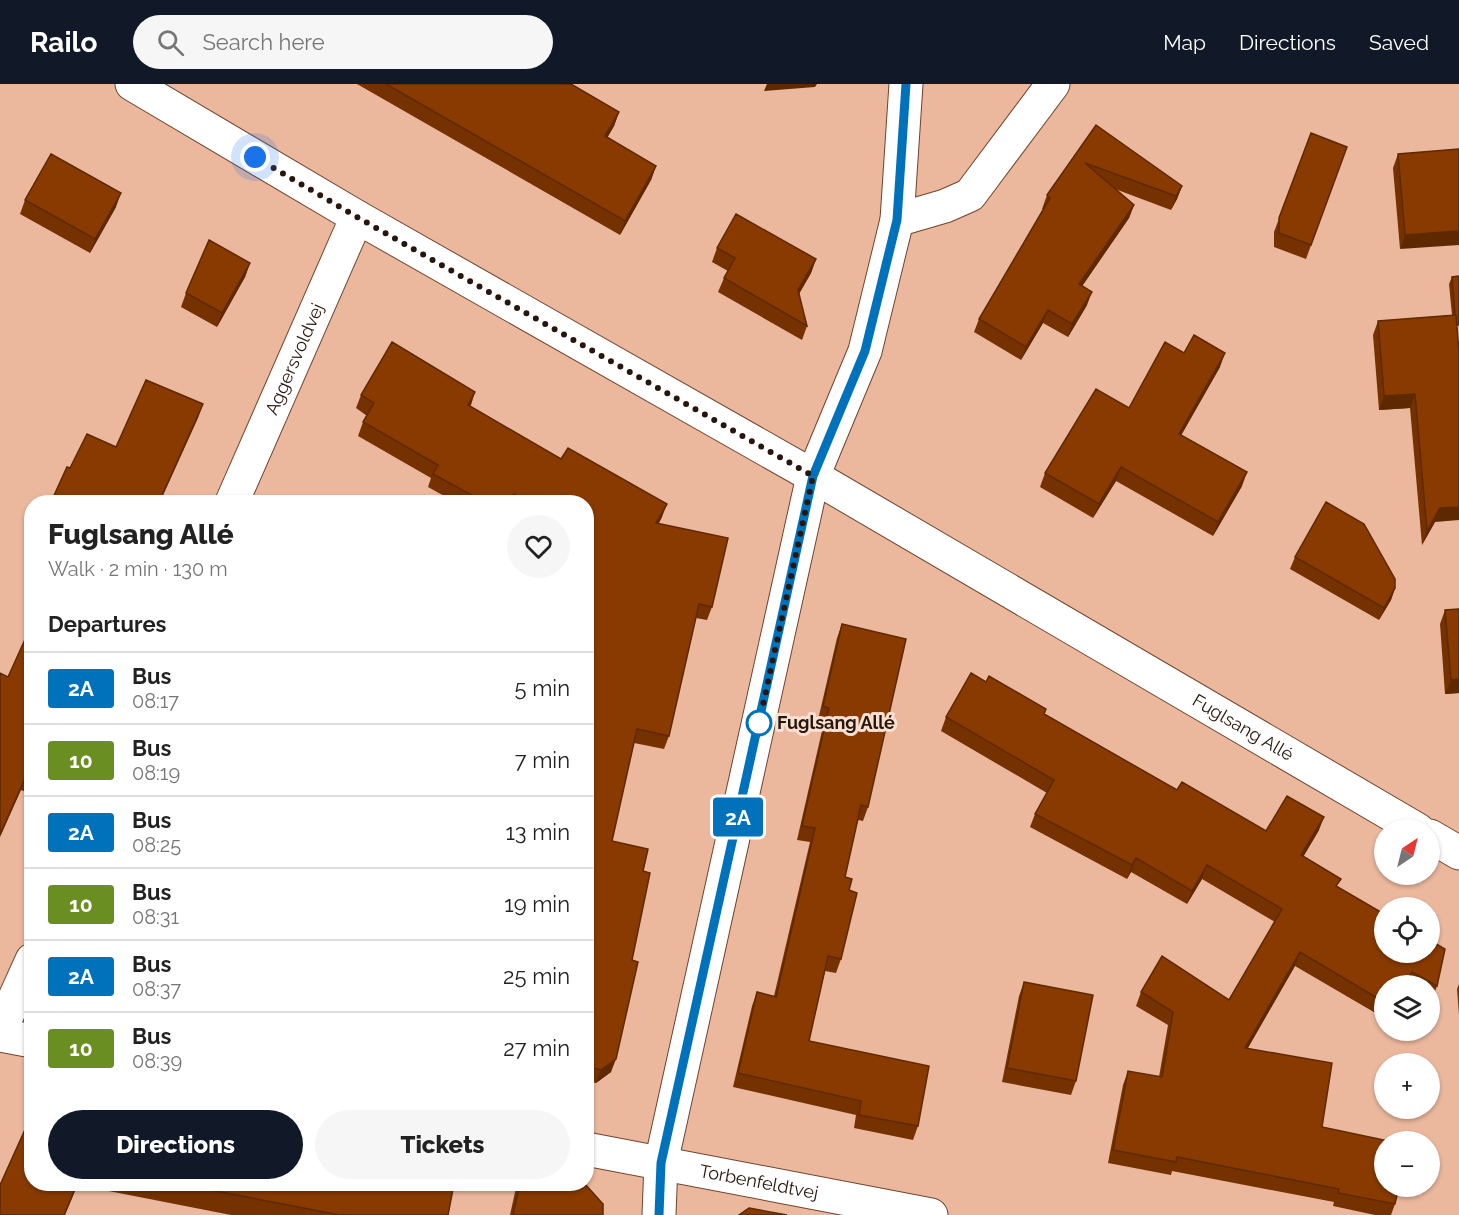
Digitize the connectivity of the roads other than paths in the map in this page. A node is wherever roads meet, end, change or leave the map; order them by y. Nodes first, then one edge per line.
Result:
1 (132, 84) edge
2 (906, 84) edge
3 (1053, 84) edge
4 (357, 217) junction
5 (897, 220) junction
6 (813, 476) junction
7 (235, 495) edge
8 (1399, 819) edge
9 (1440, 842) edge
10 (1459, 853) edge
11 (24, 978) edge
12 (0, 1033) edge
13 (24, 1039) edge
14 (594, 1150) edge
15 (661, 1163) junction
16 (659, 1215) edge
17 (931, 1215) edge

1 - 4 street, Fuglsang Allé
2 - 5 street
3 - 5 street
4 - 6 street, Fuglsang Allé
4 - 7 street, Aggersvoldvej
5 - 6 street
6 - 8 street, Fuglsang Allé
6 - 15 street
9 - 10 street
11 - 12 street
12 - 13 street
14 - 15 street, Torbenfeldtvej
15 - 16 street
15 - 17 street, Torbenfeldtvej

